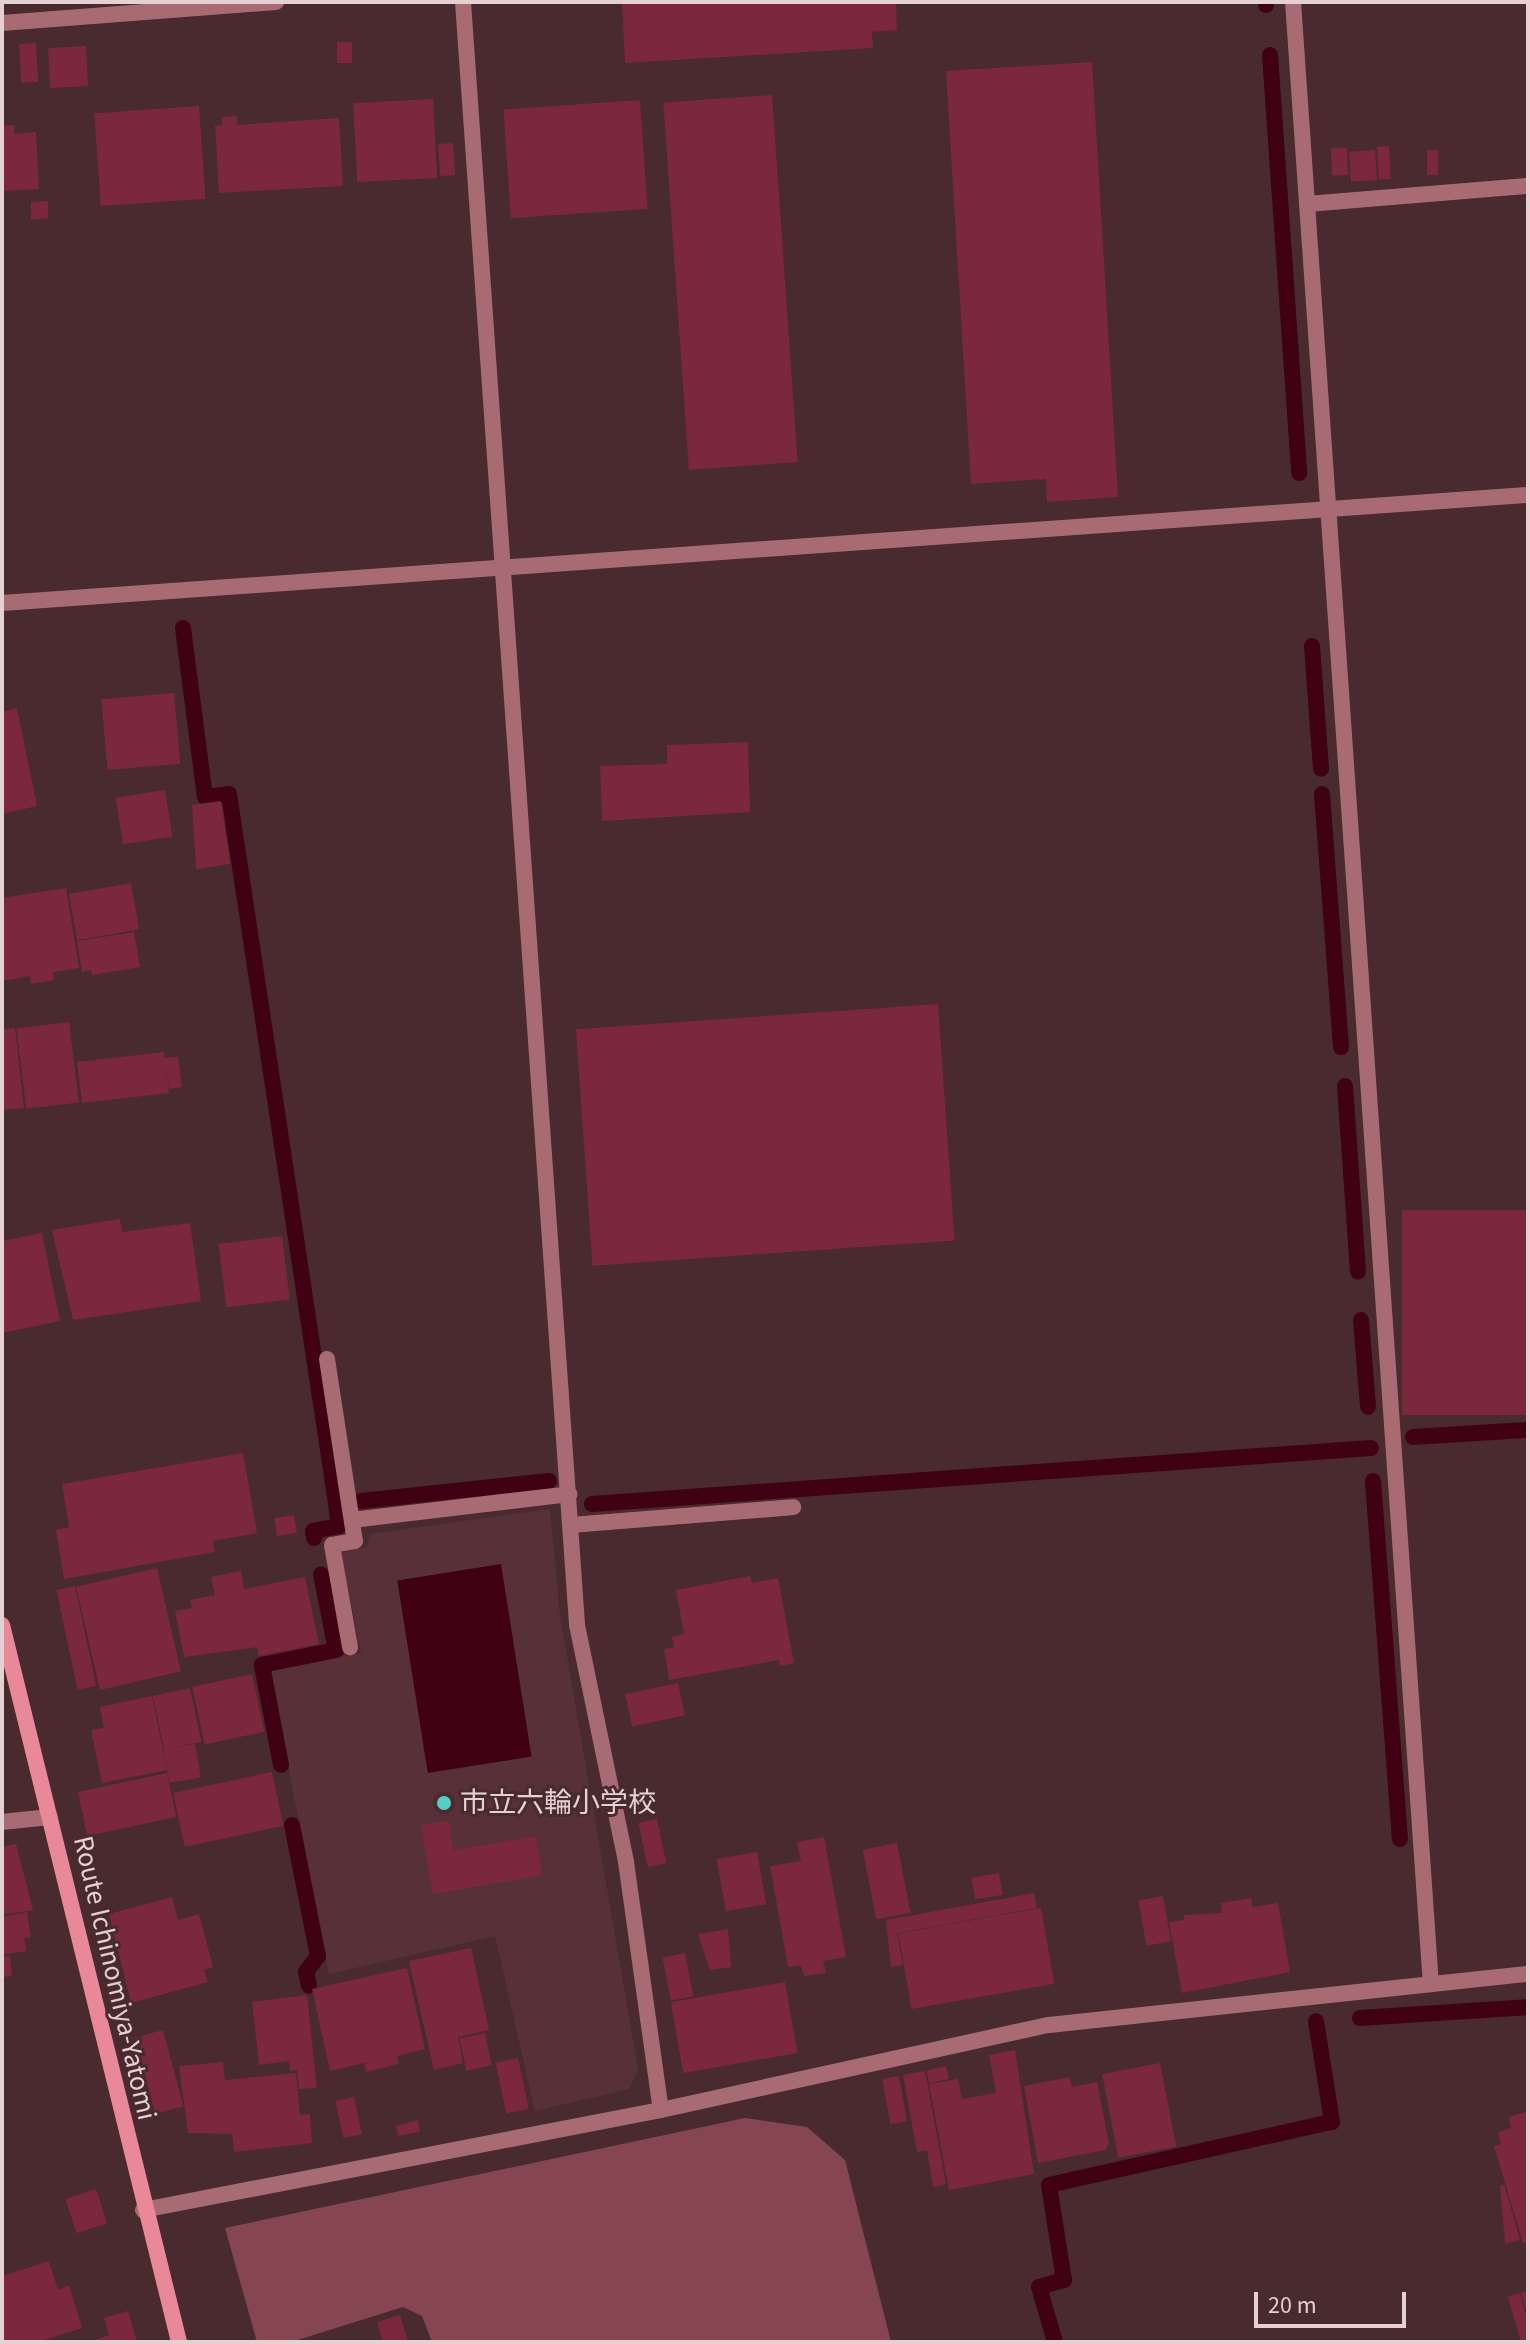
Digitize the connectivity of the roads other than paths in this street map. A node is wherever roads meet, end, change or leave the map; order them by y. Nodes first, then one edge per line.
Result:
1 (276, 2) edge
2 (463, 2) edge
3 (1293, 2) edge
4 (2, 23) edge
5 (1528, 186) edge
6 (1307, 204) junction
7 (1528, 495) edge
8 (1327, 510) junction
9 (503, 567) junction
10 (2, 603) edge
11 (327, 1359) dead end
12 (569, 1494) junction
13 (793, 1507) dead end
14 (352, 1520) junction
15 (571, 1525) junction
16 (2, 1625) edge
17 (350, 1647) dead end
18 (50, 1817) junction
19 (2, 1822) edge
20 (1528, 1974) edge
21 (1431, 1984) junction
22 (661, 2110) junction
23 (143, 2210) junction
24 (179, 2342) edge

1 - 4 street
2 - 9 street
3 - 6 street
5 - 6 street
6 - 8 street
7 - 8 street
8 - 9 street
8 - 21 street
9 - 10 street
9 - 12 street
11 - 14 street
12 - 14 street
12 - 15 street
13 - 15 street
14 - 17 street
15 - 22 street
16 - 18 main road, Route Ichinomiya-Yatomi
18 - 19 street
18 - 23 main road, Route Ichinomiya-Yatomi
20 - 21 street
21 - 22 street
22 - 23 street
23 - 24 main road, Route Ichinomiya-Yatomi

